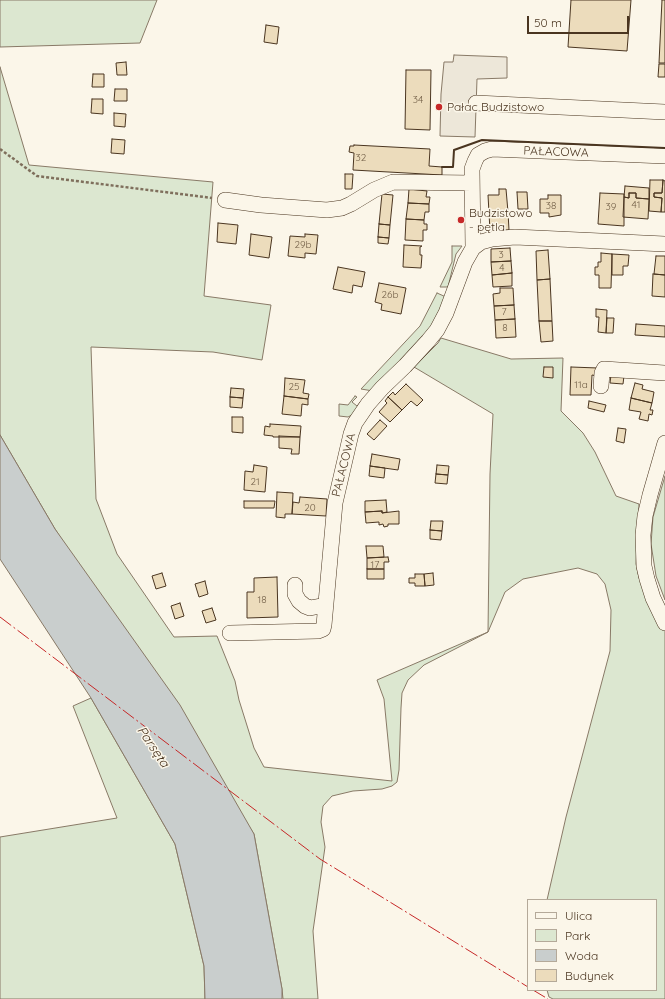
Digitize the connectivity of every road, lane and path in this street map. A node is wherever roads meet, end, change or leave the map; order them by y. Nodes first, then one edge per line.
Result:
1 (476, 103) dead end
2 (665, 112) edge
3 (0, 150) edge
4 (665, 156) edge
5 (472, 183) junction
6 (225, 200) joint
7 (665, 244) edge
8 (473, 248) junction
9 (665, 373) edge
10 (601, 386) dead end
11 (665, 443) edge
12 (295, 585) dead end
13 (326, 605) junction
14 (665, 623) edge
15 (230, 633) dead end

1 - 2 street
3 - 6 path
4 - 5 street, PAŁACOWA
5 - 6 street
5 - 8 street, PAŁACOWA
7 - 8 street
8 - 13 street, PAŁACOWA
9 - 10 street
11 - 14 street
12 - 13 street
13 - 15 street, PAŁACOWA

